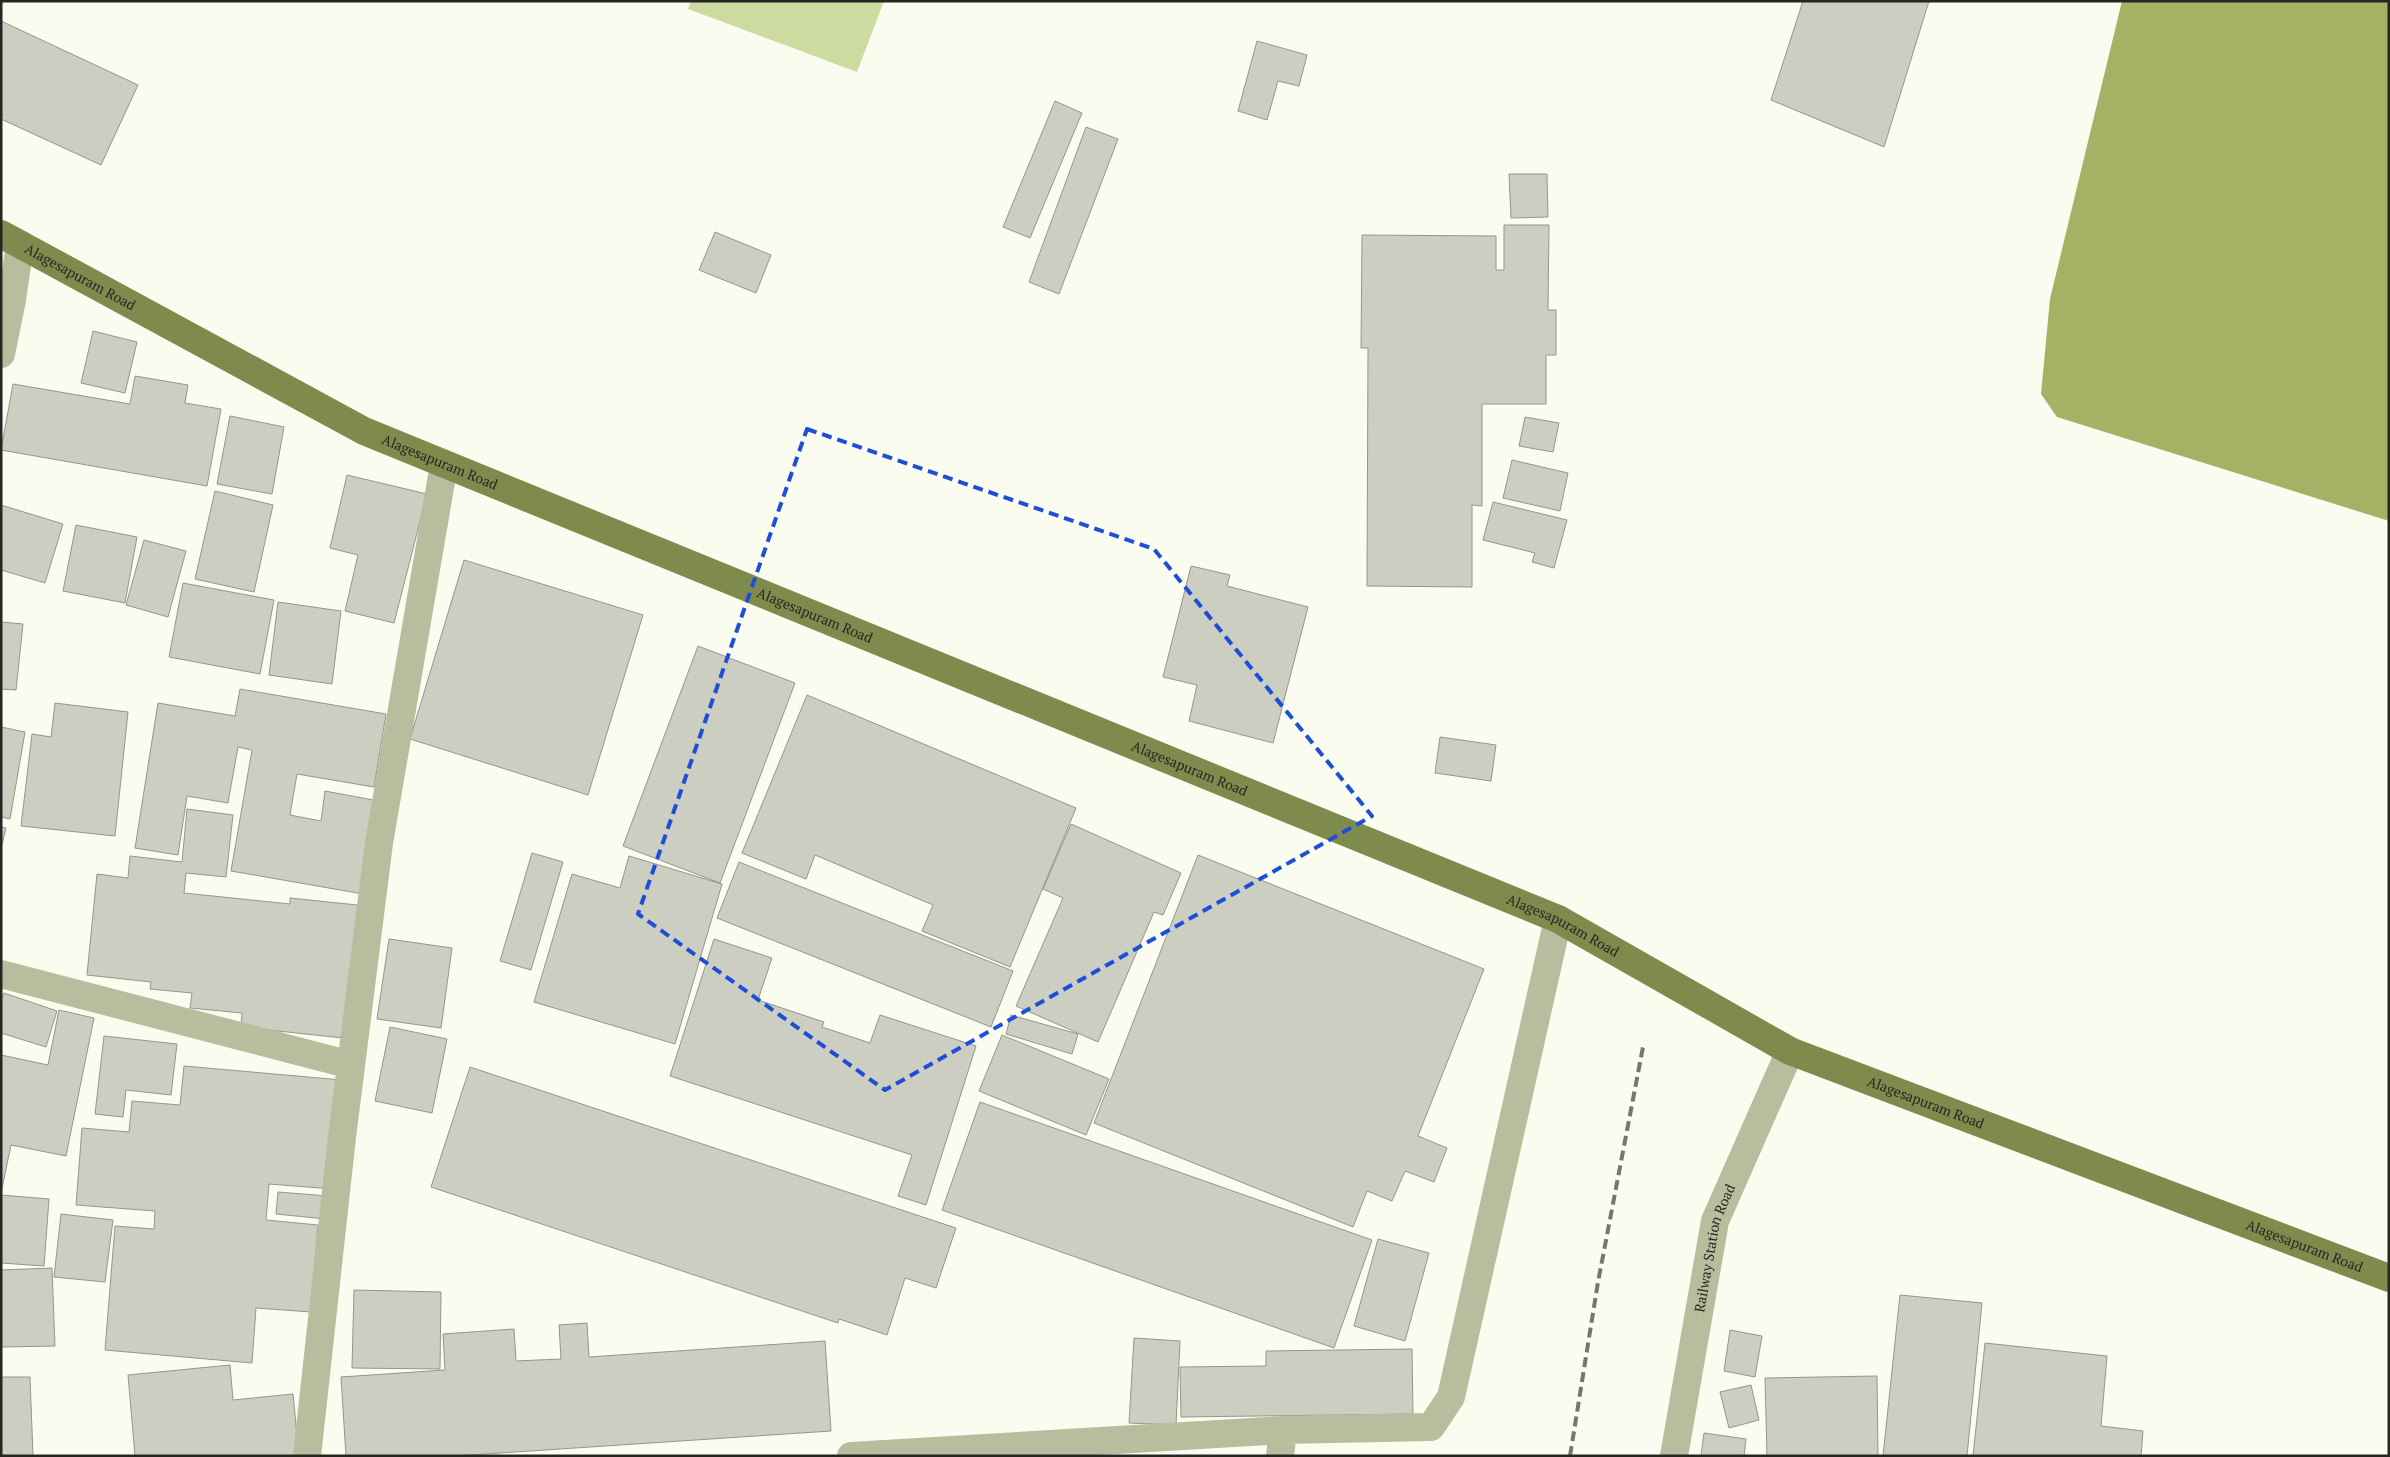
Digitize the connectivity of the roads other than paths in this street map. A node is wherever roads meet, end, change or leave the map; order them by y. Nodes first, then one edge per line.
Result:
1 (10, 239) edge
2 (1, 354) edge
3 (444, 464) junction
4 (1558, 919) junction
5 (1, 974) edge
6 (1790, 1051) junction
7 (351, 1065) junction
8 (2389, 1278) edge
9 (1281, 1443) edge
10 (307, 1456) edge
11 (851, 1456) edge
12 (1674, 1456) edge

1 - 2 street
1 - 3 main road, Alagesapuram Road
3 - 4 main road, Alagesapuram Road
3 - 7 street
4 - 6 main road, Alagesapuram Road
4 - 9 street
5 - 7 street
6 - 8 main road, Alagesapuram Road
6 - 12 street, Railway Station Road
7 - 10 street
9 - 11 street

